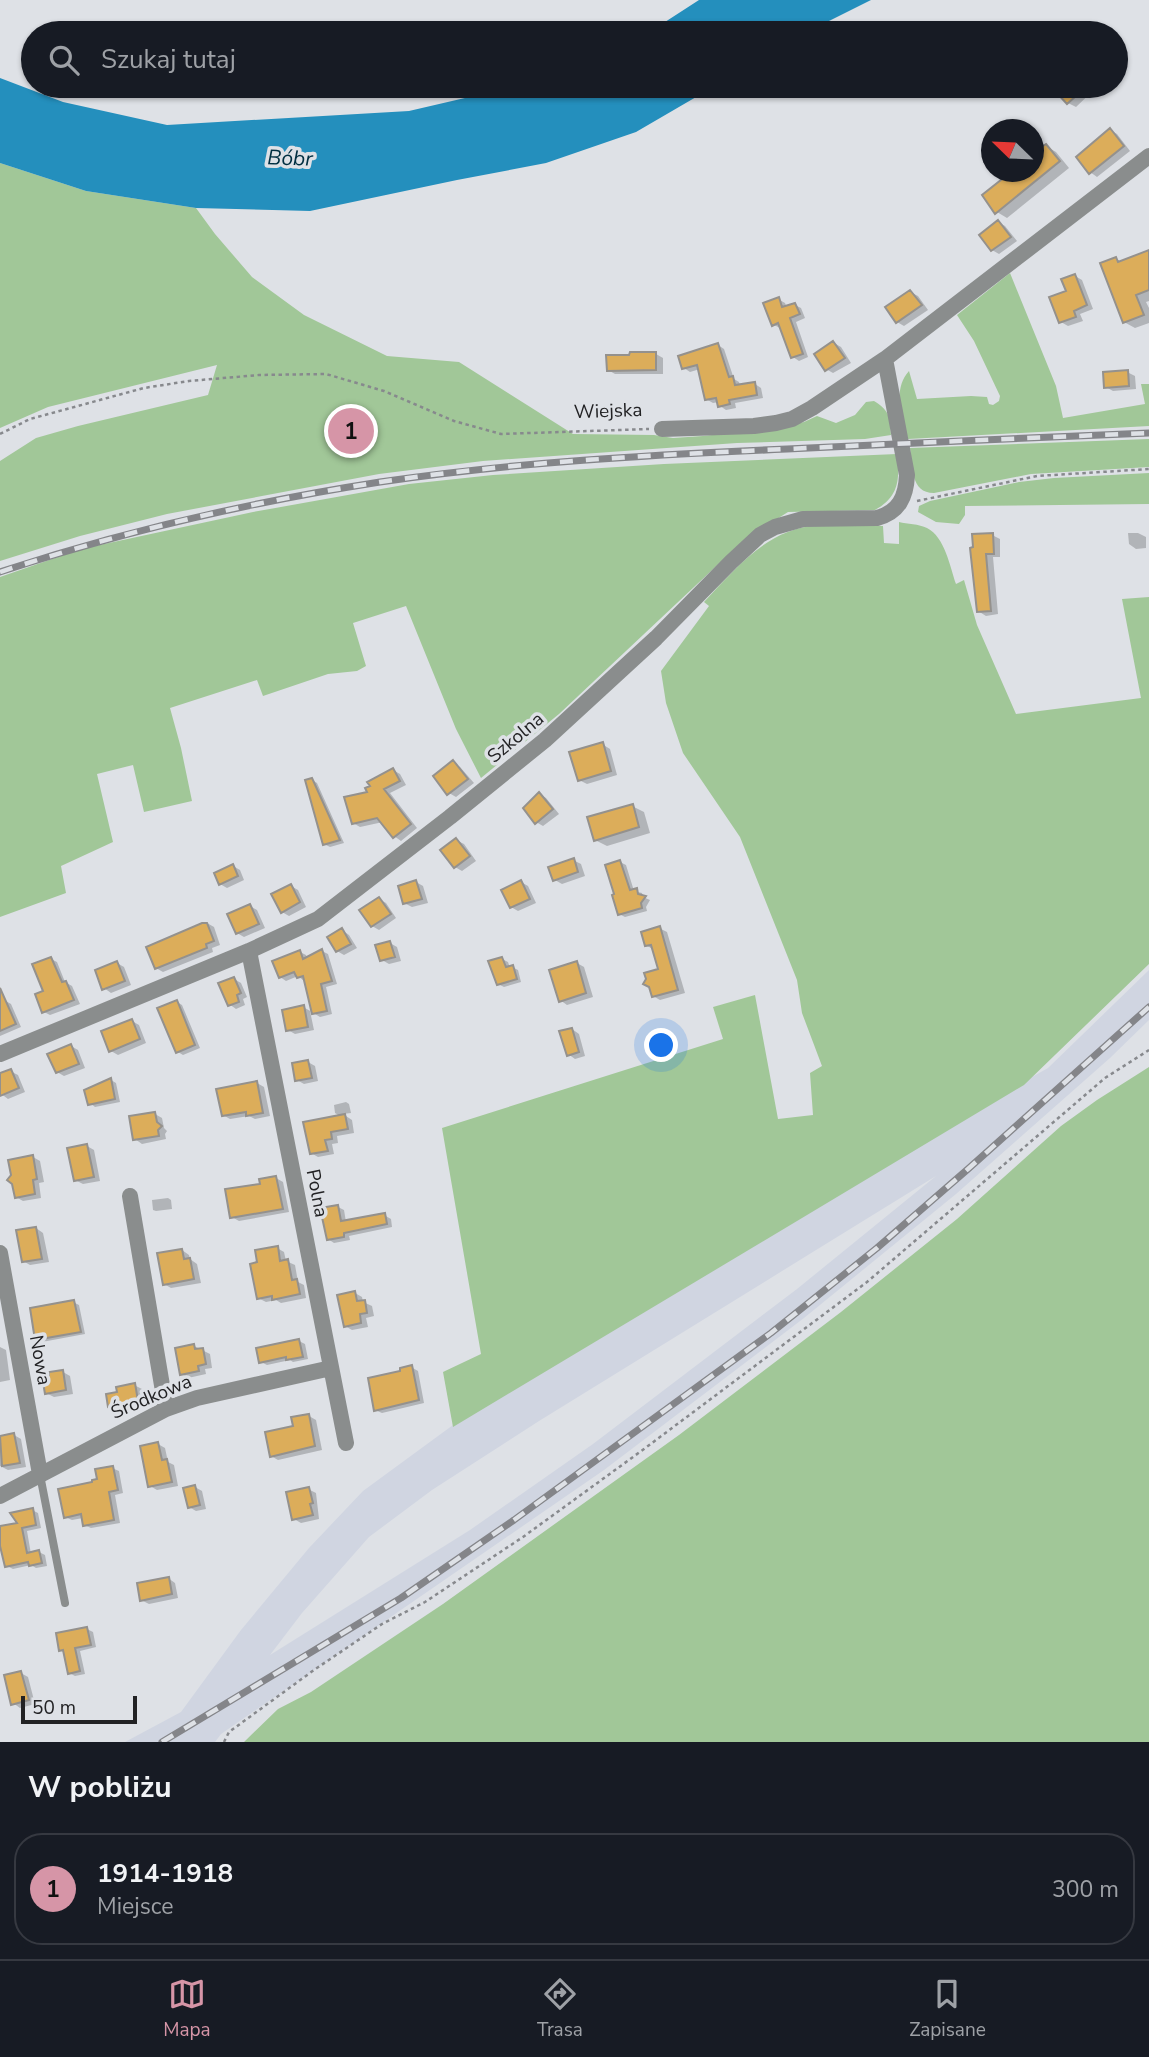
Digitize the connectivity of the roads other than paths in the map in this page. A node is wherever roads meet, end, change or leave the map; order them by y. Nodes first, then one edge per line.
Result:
1 (1149, 156) edge
2 (885, 359) junction
3 (662, 429) road end
4 (249, 951) junction
5 (0, 1054) edge
6 (130, 1196) dead end
7 (0, 1253) edge
8 (331, 1368) junction
9 (166, 1409) junction
10 (346, 1443) dead end
11 (40, 1474) junction
12 (0, 1496) edge
13 (65, 1603) dead end

1 - 2 street, Wiejska
2 - 3 street, Wiejska
2 - 4 street, Szkolna
4 - 5 street, Szkolna
4 - 8 street, Polna
6 - 9 street
7 - 11 street, Nowa
8 - 9 street, Środkowa
8 - 10 street, Polna
9 - 11 street, Środkowa
11 - 12 street, Środkowa
11 - 13 lane

